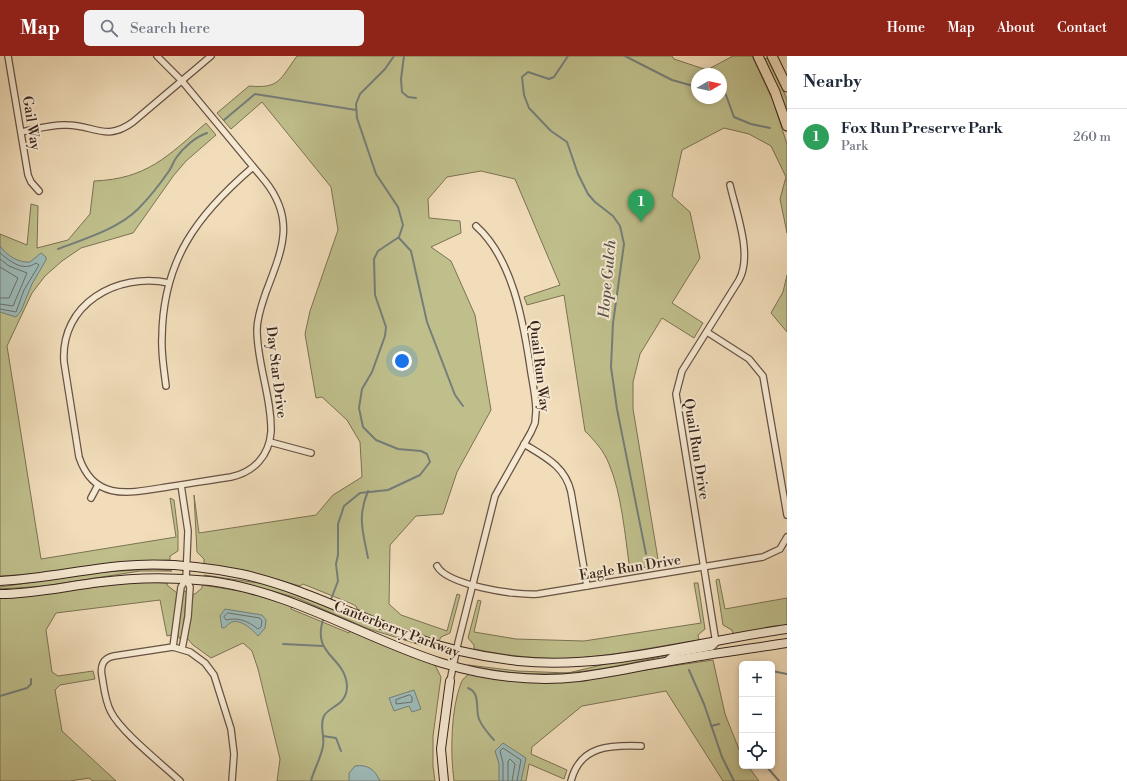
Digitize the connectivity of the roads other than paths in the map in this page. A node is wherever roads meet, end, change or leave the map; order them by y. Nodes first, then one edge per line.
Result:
1 (8, 56) edge
2 (157, 56) edge
3 (211, 56) edge
4 (758, 56) edge
5 (772, 56) edge
6 (182, 81) junction
7 (787, 87) edge
8 (787, 126) edge
9 (21, 132) junction
10 (253, 167) junction
11 (730, 185) dead end
12 (39, 191) dead end
13 (476, 226) dead end
14 (169, 283) junction
15 (707, 332) junction
16 (166, 386) dead end
17 (270, 442) junction
18 (524, 444) junction
19 (311, 453) dead end
20 (98, 485) junction
21 (181, 485) junction
22 (91, 498) dead end
23 (787, 515) edge
24 (787, 537) edge
25 (785, 547) edge
26 (187, 566) junction
27 (437, 566) dead end
28 (704, 567) junction
29 (186, 579) junction
30 (0, 581) edge
31 (472, 584) junction
32 (587, 586) junction
33 (0, 594) edge
34 (787, 629) edge
35 (716, 640) junction
36 (787, 643) edge
37 (173, 647) junction
38 (182, 649) junction
39 (456, 650) junction
40 (98, 657) dead end
41 (104, 662) junction
42 (665, 662) junction
43 (453, 666) junction
44 (450, 681) joint
45 (641, 746) dead end
46 (180, 781) edge
47 (232, 781) edge
48 (444, 781) edge
49 (571, 781) edge

1 - 9 street, Gail Way
2 - 6 street, Day Star Drive
3 - 6 street
4 - 8 main road
5 - 7 main road
6 - 9 street
6 - 10 street, Day Star Drive
9 - 12 street, Gail Way
10 - 14 street
10 - 17 street, Day Star Drive
11 - 15 street, Quail Run Drive
13 - 18 street, Quail Run Way
14 - 16 street
14 - 20 street
15 - 23 street
15 - 28 street, Quail Run Drive
17 - 19 street
17 - 21 street, Day Star Drive
18 - 31 street, Quail Run Way
18 - 32 street
20 - 21 street, Day Star Drive
20 - 22 street
21 - 26 street
24 - 25 street
25 - 28 street, Eagle Run Drive
26 - 29 street
26 - 30 street, Canterberry Parkway
26 - 39 street, Canterberry Parkway
27 - 31 street, Eagle Run Drive
28 - 32 street, Eagle Run Drive
28 - 35 street, Quail Run Drive
29 - 33 street, Canterberry Parkway
29 - 37 street
29 - 38 street
29 - 43 street, Canterberry Parkway
31 - 32 street, Eagle Run Drive
31 - 39 street, Quail Run Way
34 - 35 street, Canterberry Parkway
35 - 39 street, Canterberry Parkway
35 - 42 street
36 - 42 street, Canterberry Parkway
37 - 38 street
37 - 41 street
38 - 47 street
39 - 43 street, Quail Run Way
40 - 41 street
41 - 46 street
42 - 43 street, Canterberry Parkway
43 - 44 street, Quail Run Way
44 - 48 street
45 - 49 street

